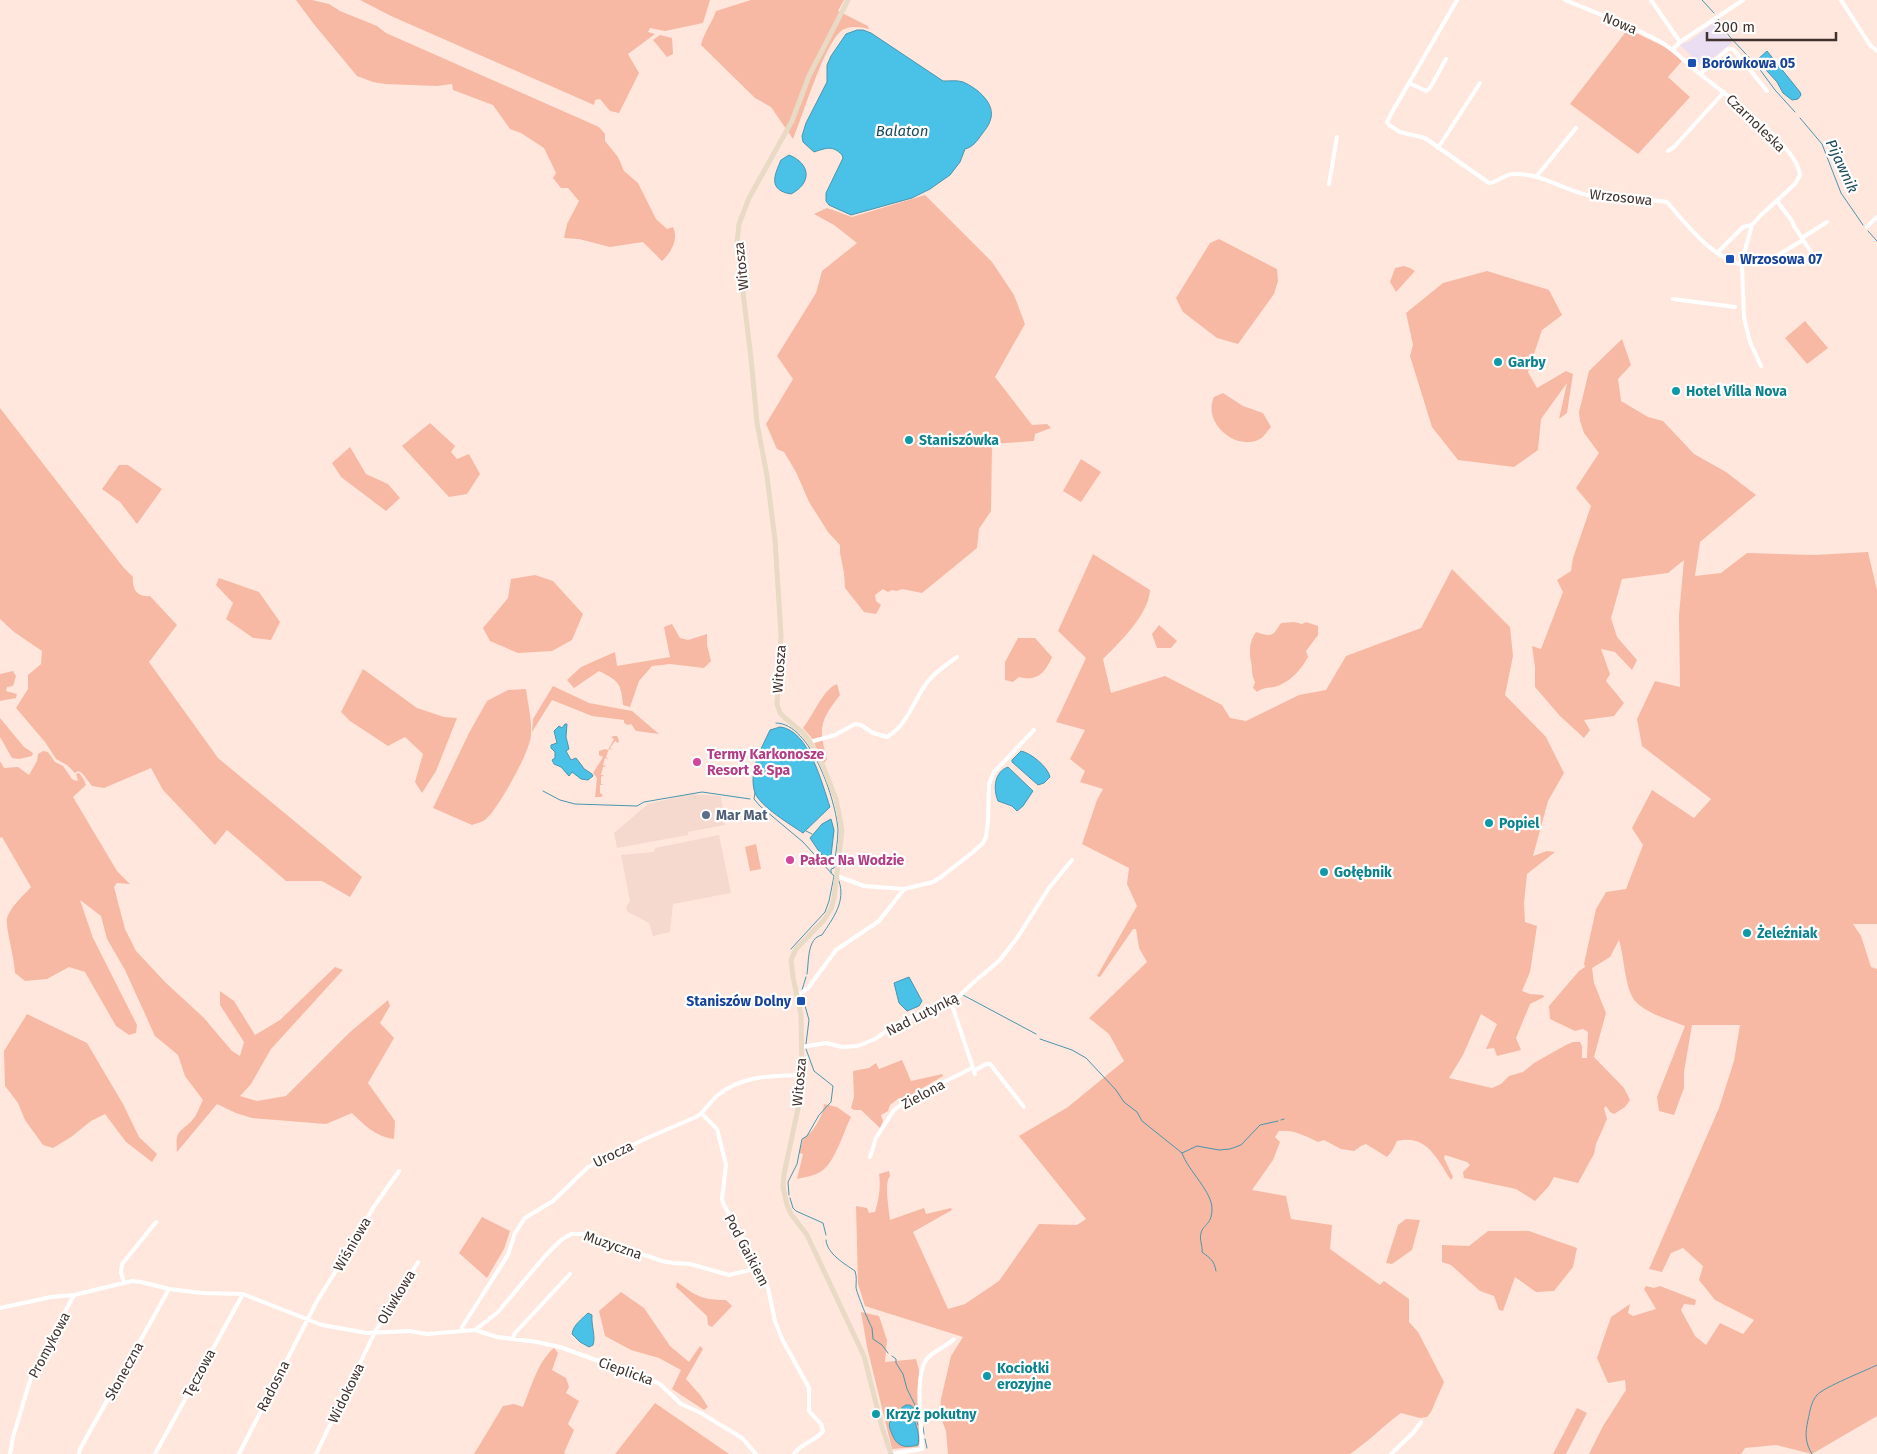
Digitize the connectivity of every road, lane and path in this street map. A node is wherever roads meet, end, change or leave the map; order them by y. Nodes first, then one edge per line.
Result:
1 (848, 0) edge
2 (1457, 0) edge
3 (1565, 0) edge
4 (1651, 0) edge
5 (1743, 0) edge
6 (1840, 0) edge
7 (1680, 42) junction
8 (1673, 49) junction
9 (1877, 51) edge
10 (1446, 59) dead end
11 (1700, 74) junction
12 (1409, 83) junction
13 (1480, 83) dead end
14 (1767, 91) dead end
15 (1724, 92) junction
16 (1576, 128) dead end
17 (1338, 137) dead end
18 (1438, 148) junction
19 (1668, 151) dead end
20 (1536, 177) junction
21 (1329, 184) dead end
22 (1777, 201) junction
23 (1877, 217) edge
24 (1827, 222) dead end
25 (1752, 225) junction
26 (1867, 227) dead end
27 (1802, 239) junction
28 (1716, 253) junction
29 (1778, 255) dead end
30 (1818, 264) dead end
31 (1742, 265) junction
32 (1673, 298) dead end
33 (1735, 307) dead end
34 (1761, 366) dead end
35 (957, 657) dead end
36 (1034, 730) dead end
37 (810, 742) junction
38 (1072, 860) dead end
39 (837, 876) junction
40 (904, 889) junction
41 (797, 994) junction
42 (951, 1002) junction
43 (802, 1047) junction
44 (974, 1071) junction
45 (802, 1075) junction
46 (1024, 1107) dead end
47 (702, 1114) junction
48 (870, 1157) dead end
49 (399, 1171) dead end
50 (156, 1222) dead end
51 (418, 1262) dead end
52 (758, 1268) junction
53 (570, 1274) dead end
54 (124, 1283) junction
55 (168, 1289) junction
56 (243, 1294) junction
57 (74, 1295) junction
58 (0, 1308) edge
59 (308, 1319) junction
60 (463, 1330) junction
61 (475, 1330) junction
62 (375, 1332) junction
63 (954, 1339) dead end
64 (512, 1340) junction
65 (1421, 1422) dead end
66 (10, 1454) edge
67 (79, 1454) edge
68 (155, 1454) edge
69 (239, 1454) edge
70 (316, 1454) edge
71 (756, 1454) edge
72 (794, 1454) edge
73 (891, 1454) edge
74 (1391, 1454) edge

1 - 37 street, Witosza
2 - 12 street, Wrzosowa
3 - 8 street, Nowa
4 - 7 street
5 - 7 street
6 - 9 street
7 - 8 street
8 - 11 street, Czarnoleska
10 - 12 street
11 - 14 street
11 - 15 street, Czarnoleska
12 - 18 street, Wrzosowa
13 - 18 street
15 - 19 street, Czarnoleska
15 - 22 street, Czarnoleska
16 - 20 street
17 - 21 street
18 - 20 street, Wrzosowa
20 - 28 street, Wrzosowa
22 - 25 street, Czarnoleska
22 - 27 street
23 - 26 street
24 - 27 street
25 - 28 street
25 - 31 street
27 - 29 street
27 - 30 street
28 - 31 street, Wrzosowa
31 - 34 street
32 - 33 street
35 - 37 street
36 - 40 street
37 - 39 street, Witosza
38 - 42 street, Nad Lutynką
39 - 40 street
39 - 41 street, Witosza
40 - 41 street
41 - 43 street, Witosza
42 - 43 street, Nad Lutynką
42 - 44 street
43 - 45 street, Witosza
44 - 46 street, Zielona
44 - 48 street, Zielona
45 - 47 street, Urocza
45 - 73 street, Witosza
47 - 52 street, Pod Gaikiem
47 - 60 street, Urocza
49 - 59 street, Wiśniowa
50 - 54 street
51 - 62 street, Oliwkowa
52 - 61 street, Muzyczna
52 - 72 street, Pod Gaikiem
53 - 64 street
54 - 55 street
54 - 57 street
55 - 56 street
55 - 67 street, Słoneczna
56 - 59 street, Cieplicka
56 - 68 street, Tęczowa
57 - 58 street
57 - 66 street, Promykowa
59 - 62 street, Cieplicka
59 - 69 street, Radosna
60 - 61 street, Cieplicka
60 - 62 street, Cieplicka
61 - 64 street, Cieplicka
62 - 70 street, Widokowa
63 - 73 street
64 - 71 street, Cieplicka
65 - 74 street

